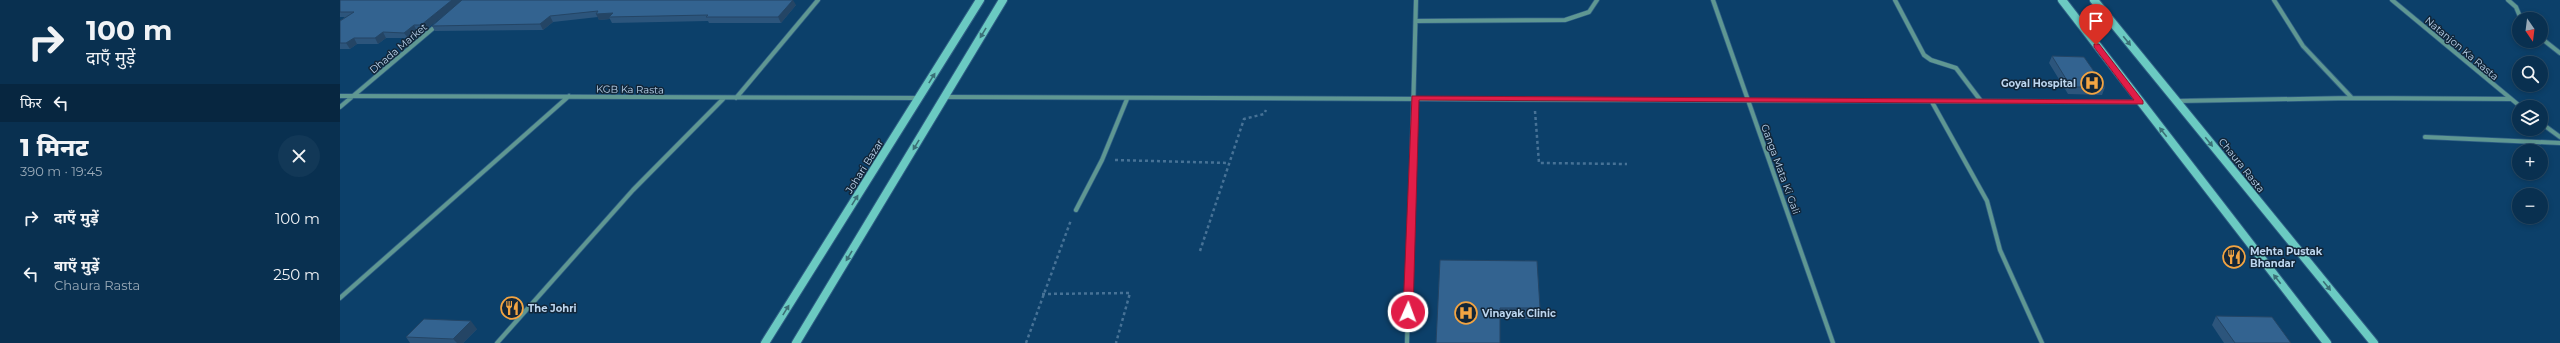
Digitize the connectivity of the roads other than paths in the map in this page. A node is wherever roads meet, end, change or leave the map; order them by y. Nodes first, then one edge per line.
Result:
1 (818, 0) edge
2 (980, 0) edge
3 (1003, 0) edge
4 (1416, 0) edge
5 (1597, 0) edge
6 (1713, 0) edge
7 (1895, 0) edge
8 (2062, 0) edge
9 (2094, 0) edge
10 (2274, 0) edge
11 (2392, 0) edge
12 (2508, 0) edge
13 (2518, 12) edge
14 (443, 20) edge
15 (1416, 21) junction
16 (2548, 44) edge
17 (2560, 53) edge
18 (340, 96) edge
19 (354, 96) junction
20 (570, 96) junction
21 (945, 97) junction
22 (724, 98) junction
23 (736, 98) junction
24 (919, 98) junction
25 (1415, 98) junction
26 (2352, 98) junction
27 (1127, 99) junction
28 (2511, 99) joint
29 (1981, 101) junction
30 (2175, 101) junction
31 (1747, 102) junction
32 (1932, 102) junction
33 (2140, 102) junction
34 (340, 107) edge
35 (2548, 129) edge
36 (2425, 138) dead end
37 (2560, 138) edge
38 (2560, 143) edge
39 (1076, 210) road end
40 (340, 298) edge
41 (497, 343) edge
42 (766, 343) edge
43 (796, 343) edge
44 (1407, 343) edge
45 (1833, 343) edge
46 (2042, 343) edge
47 (2327, 343) edge
48 (2374, 343) edge

1 - 23 street
24 -> 2 street, Johari Bazar
3 -> 21 street
4 - 15 street
5 - 15 street
6 - 31 street, Ganga Mata Ki Gali
7 - 29 street
8 - 33 street
9 -> 30 street, Chaura Rasta
10 - 26 street
11 - 28 street, Natanjon Ka Rasta
12 - 13 street
14 - 19 street, Dhada Market
15 - 25 street
16 - 17 street
18 - 19 street, KGB Ka Rasta
19 - 20 street, KGB Ka Rasta
19 - 34 street, Dhada Market
20 - 22 street, KGB Ka Rasta
20 - 40 street
21 - 27 street
21 -> 43 street
22 - 23 street, KGB Ka Rasta
22 - 41 street
23 - 24 street, KGB Ka Rasta
42 -> 24 street, Johari Bazar
25 - 27 street
25 - 31 street
25 - 44 street
26 - 28 street
26 - 30 street
27 - 39 street
29 - 32 street
29 - 33 street
30 -> 48 street, Chaura Rasta
31 - 32 street
31 - 45 street, Ganga Mata Ki Gali
32 - 46 street
47 -> 33 street
35 - 37 street
36 - 38 street

